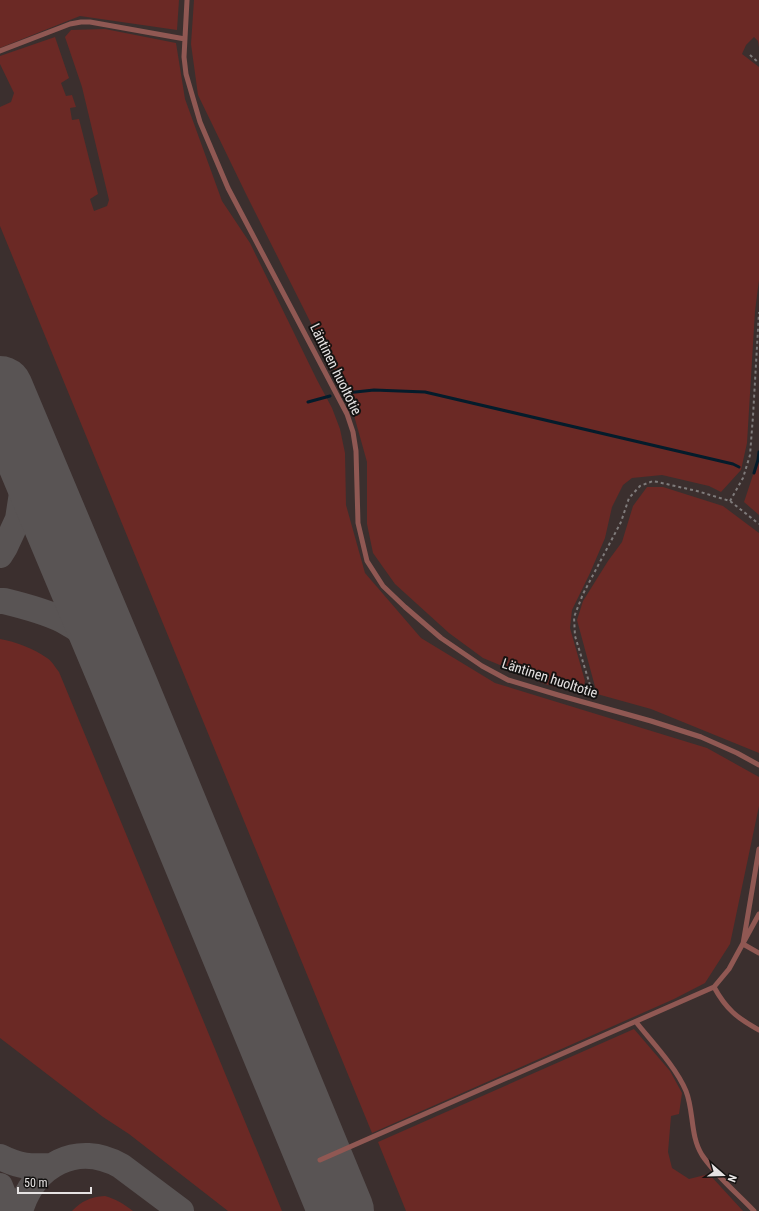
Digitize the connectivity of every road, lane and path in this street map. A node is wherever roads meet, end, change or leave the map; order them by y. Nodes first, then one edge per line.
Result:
1 (187, 0) edge
2 (185, 39) junction
3 (0, 51) edge
4 (750, 55) dead end
5 (759, 63) edge
6 (759, 312) edge
7 (730, 501) junction
8 (759, 524) edge
9 (587, 703) junction
10 (759, 765) edge
11 (759, 849) edge
12 (759, 914) edge
13 (743, 944) junction
14 (759, 953) edge
15 (714, 987) junction
16 (636, 1022) junction
17 (759, 1030) edge
18 (320, 1160) dead end
19 (754, 1211) edge

1 - 2 lane, Läntinen huoltotie
2 - 3 lane
2 - 9 lane, Läntinen huoltotie
4 - 5 path
6 - 7 path
7 - 8 path
7 - 9 path
9 - 10 lane, Läntinen huoltotie
11 - 13 lane
12 - 13 lane
13 - 14 lane
13 - 15 lane
15 - 16 lane
15 - 17 lane
16 - 18 lane
16 - 19 lane

